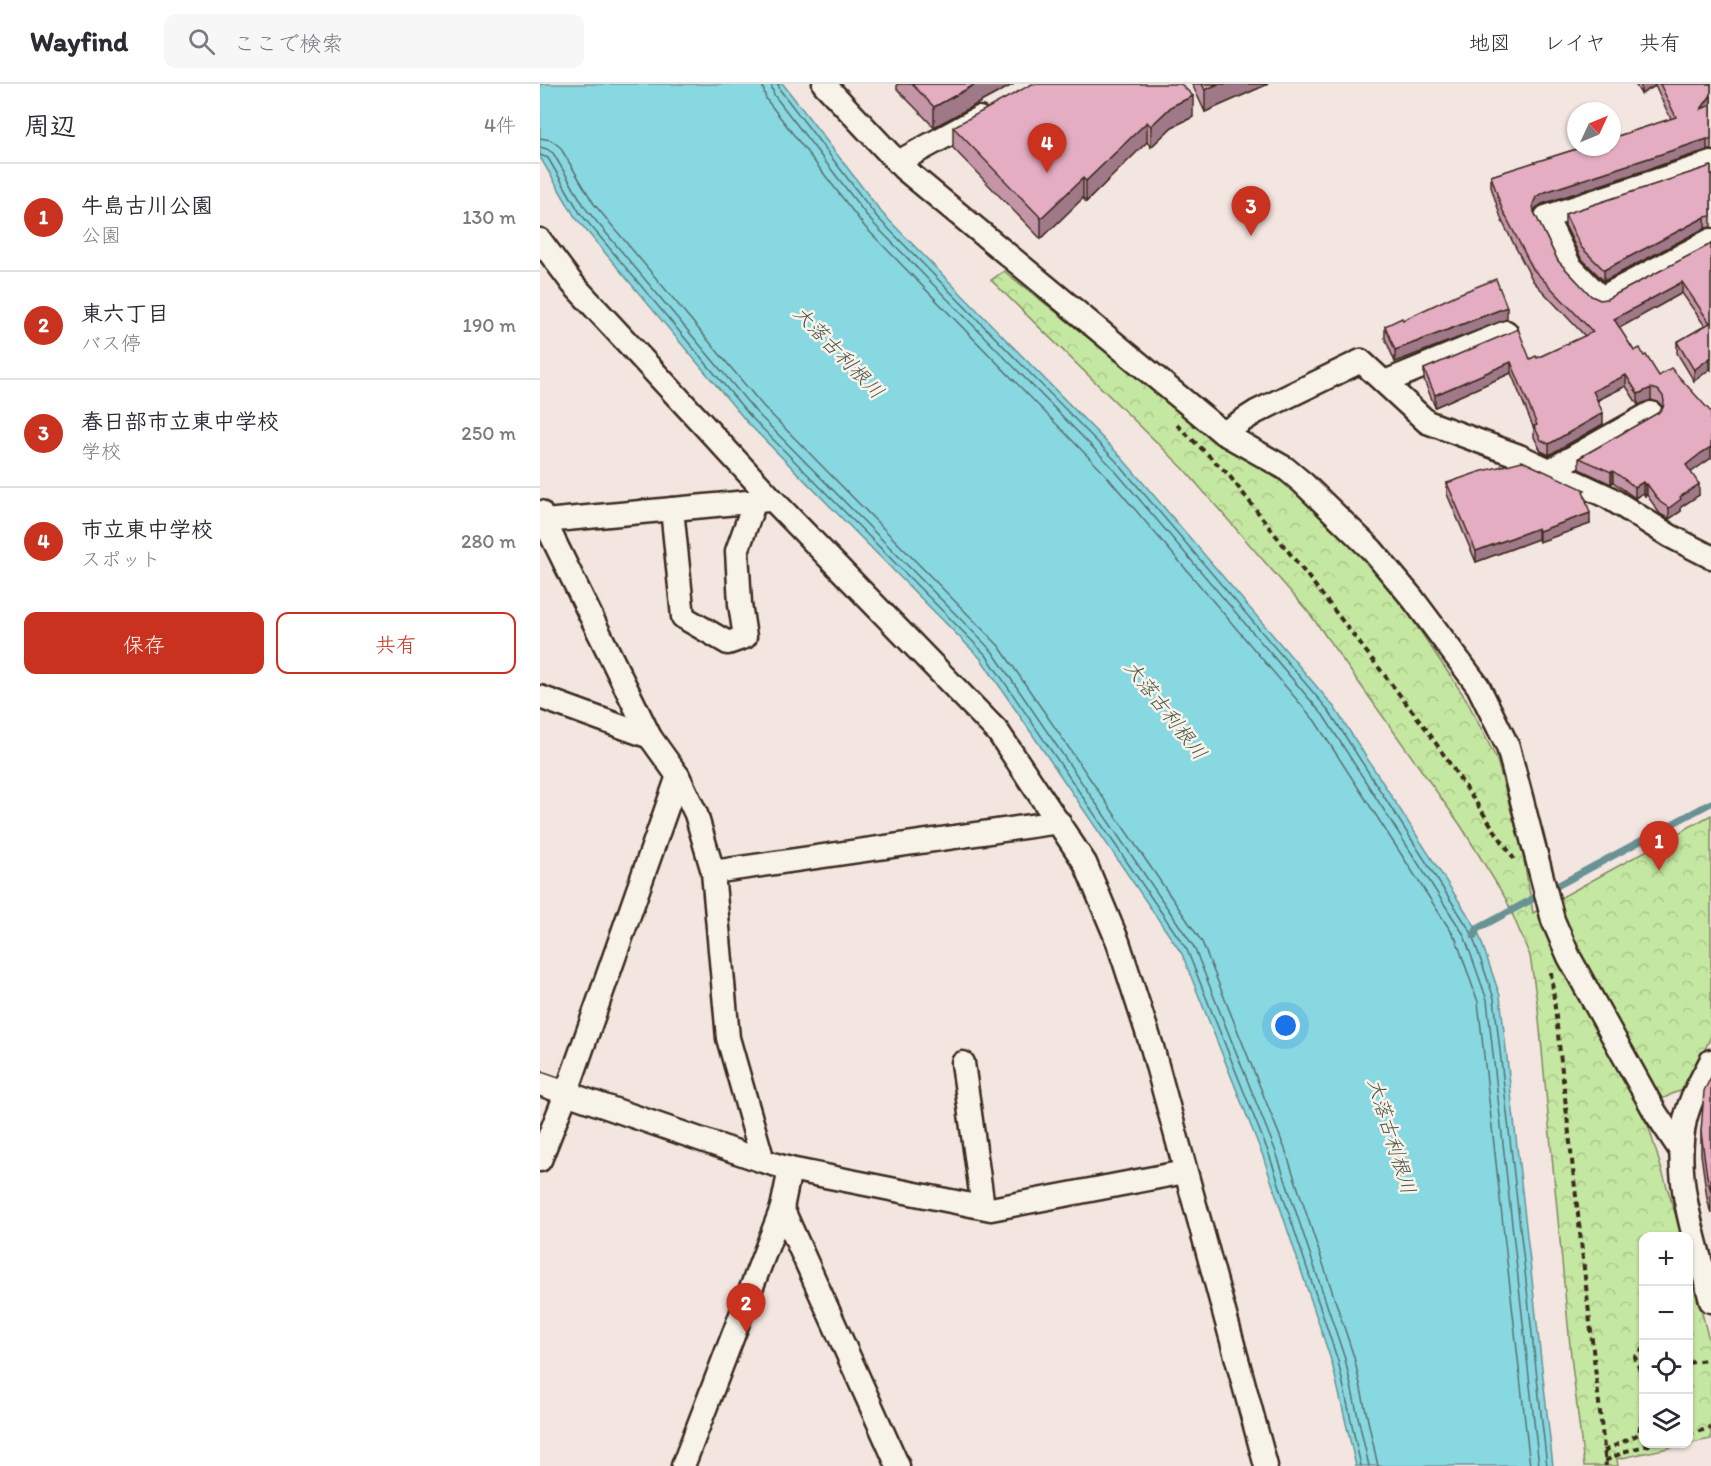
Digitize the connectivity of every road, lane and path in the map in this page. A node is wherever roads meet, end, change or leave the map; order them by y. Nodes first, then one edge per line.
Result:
1 (824, 84) edge
2 (1001, 106) edge
3 (898, 162) junction
4 (1711, 163) edge
5 (540, 240) edge
6 (1711, 240) edge
7 (1506, 332) edge
8 (1385, 382) junction
9 (1651, 413) dead end
10 (1175, 424) dead end
11 (1223, 433) junction
12 (1550, 470) junction
13 (764, 501) junction
14 (672, 509) junction
15 (542, 516) edge
16 (1711, 557) edge
17 (540, 697) edge
18 (650, 737) junction
19 (678, 776) junction
20 (1059, 822) junction
21 (713, 872) junction
22 (1543, 883) junction
23 (1550, 962) dead end
24 (1711, 1061) edge
25 (963, 1063) dead end
26 (540, 1084) edge
27 (566, 1094) junction
28 (1681, 1151) junction
29 (540, 1160) edge
30 (763, 1161) junction
31 (790, 1169) junction
32 (1185, 1172) junction
33 (983, 1207) junction
34 (782, 1208) junction
35 (1711, 1301) edge
36 (1639, 1353) edge
37 (1711, 1359) edge
38 (1693, 1362) edge
39 (1639, 1368) edge
40 (1711, 1428) edge
41 (1693, 1433) edge
42 (1639, 1434) edge
43 (1639, 1447) edge
44 (1604, 1451) junction
45 (1606, 1463) edge
46 (683, 1466) edge
47 (898, 1466) edge
48 (1266, 1466) edge

1 - 3 street
2 - 3 street
3 - 11 street
4 - 6 street
5 - 13 street
7 - 8 street
8 - 11 street
8 - 12 street
9 - 12 street
10 - 22 path
11 - 22 street
12 - 16 street
13 - 14 street
13 - 14 street
13 - 20 street
14 - 15 street
15 - 18 street
17 - 18 street
18 - 19 street
19 - 21 street
19 - 27 street
20 - 21 street
20 - 32 street
21 - 30 street
22 - 28 street
23 - 44 path
24 - 28 street
25 - 33 street
26 - 27 street
27 - 29 street
27 - 30 street
28 - 35 street
30 - 31 street
31 - 33 street
31 - 34 street
32 - 33 street
32 - 48 street
34 - 46 street
34 - 47 street
36 - 39 path
37 - 38 path
40 - 41 path
42 - 44 path
43 - 45 path
44 - 45 path

